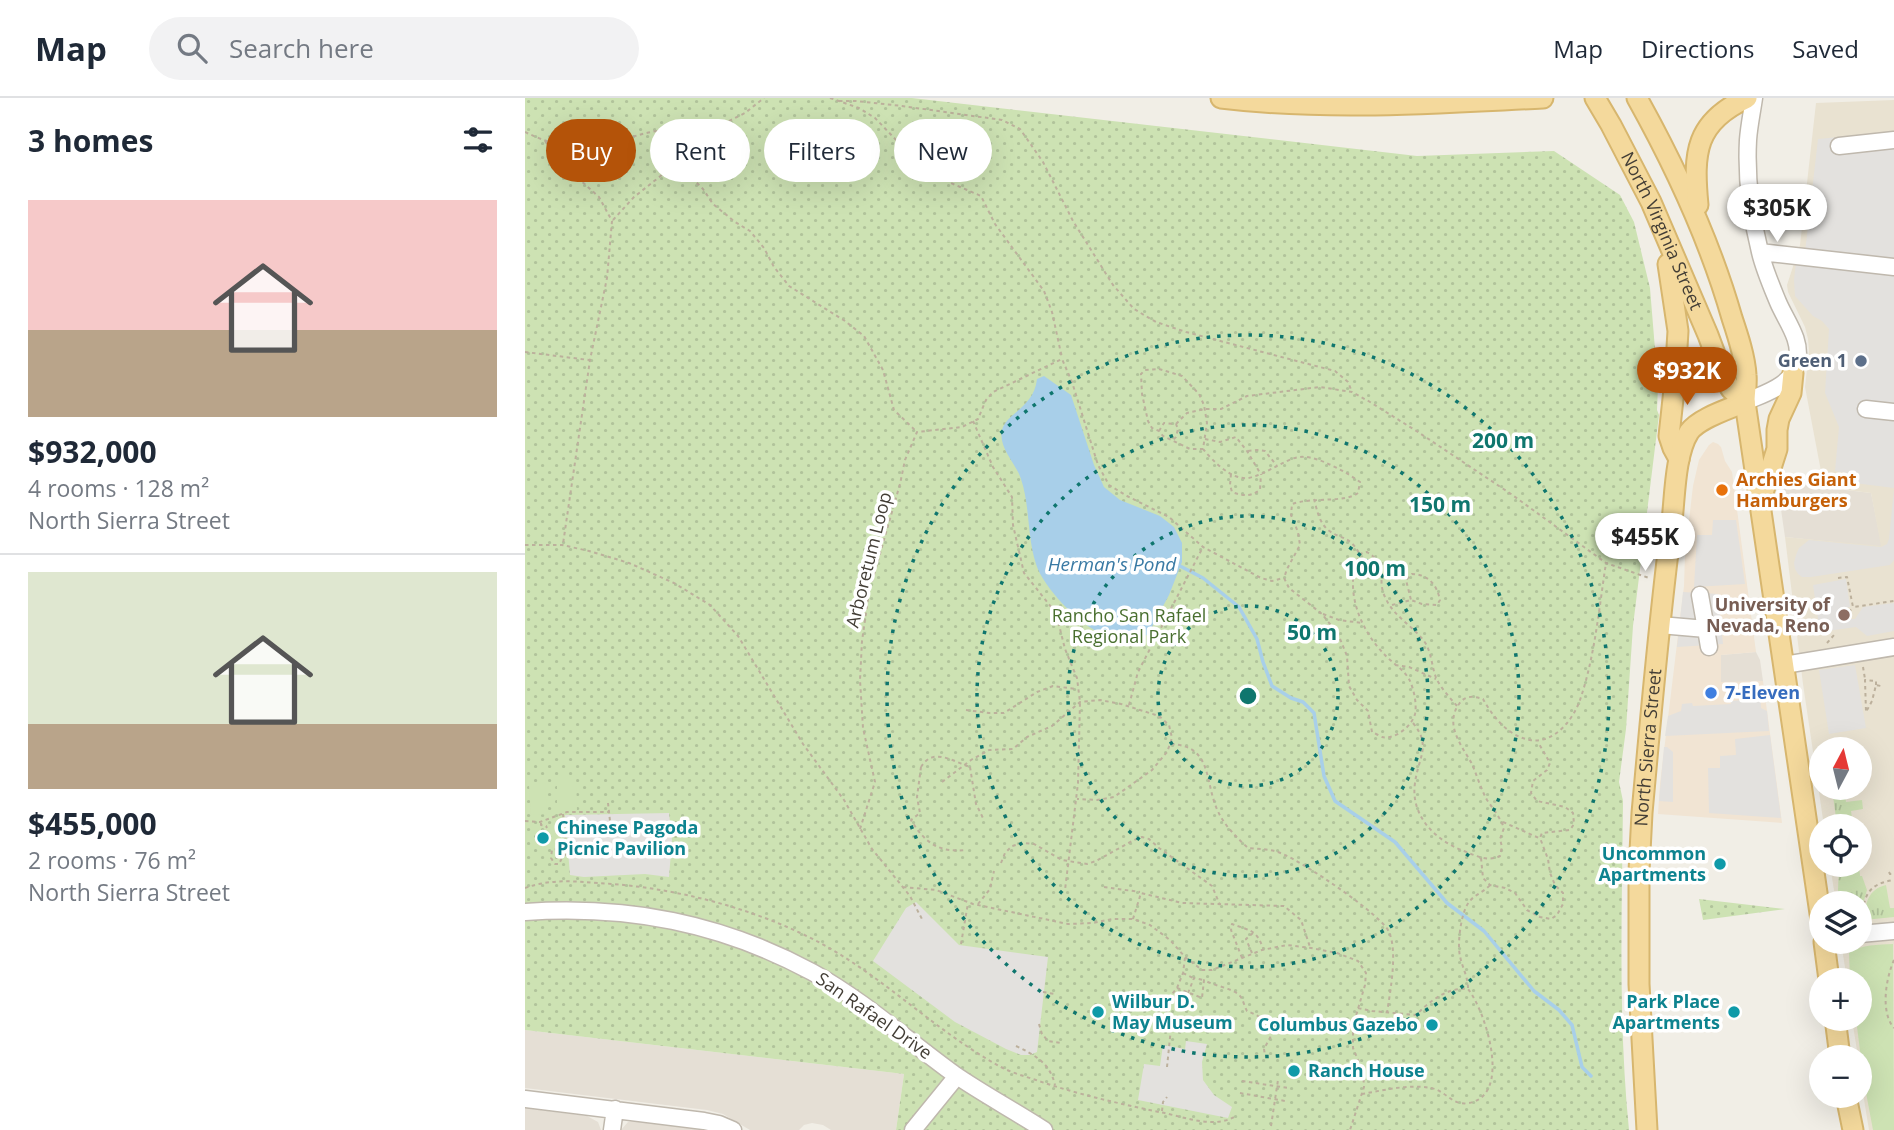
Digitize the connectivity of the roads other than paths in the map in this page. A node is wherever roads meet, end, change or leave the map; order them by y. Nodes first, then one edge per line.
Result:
1 (1221, 98) edge
2 (1543, 98) edge
3 (1595, 98) edge
4 (1637, 98) edge
5 (1747, 98) edge
6 (1754, 98) edge
7 (1894, 140) edge
8 (1839, 146) dead end
9 (1701, 227) junction
10 (1664, 234) junction
11 (1760, 252) junction
12 (1894, 267) edge
13 (1793, 373) junction
14 (1745, 402) junction
15 (1866, 409) dead end
16 (1894, 412) edge
17 (1679, 459) junction
18 (1761, 500) junction
19 (1700, 595) dead end
20 (1660, 625) junction
21 (1706, 629) junction
22 (1709, 647) dead end
23 (1894, 647) edge
24 (1784, 664) junction
25 (1817, 891) edge
26 (525, 912) edge
27 (1872, 928) edge
28 (1894, 931) edge
29 (957, 1076) junction
30 (525, 1099) edge
31 (1848, 1108) edge
32 (615, 1110) junction
33 (612, 1130) edge
34 (733, 1130) edge
35 (913, 1130) edge
36 (1044, 1130) edge
37 (1647, 1130) edge
38 (1853, 1130) edge

1 - 2 main road
3 - 10 main road, North Virginia Street
4 - 9 main road, North Virginia Street
5 - 9 main road
6 - 11 street
7 - 8 street
9 - 14 main road, North Virginia Street
10 - 14 main road, North Virginia Street
10 - 17 main road
11 - 12 street
11 - 13 street
13 - 14 street
13 - 18 main road
14 - 17 main road, North Sierra Street
14 - 18 main road, North Virginia Street
15 - 16 street
17 - 20 main road, North Sierra Street
18 - 24 main road, North Virginia Street
19 - 21 street
20 - 21 street
20 - 37 main road, North Sierra Street
21 - 22 street
23 - 24 street
24 - 25 main road, North Virginia Street
26 - 29 street, San Rafael Drive
27 - 28 street
29 - 35 street
29 - 36 street, San Rafael Drive
30 - 32 street
31 - 38 main road
32 - 33 street
32 - 34 street

